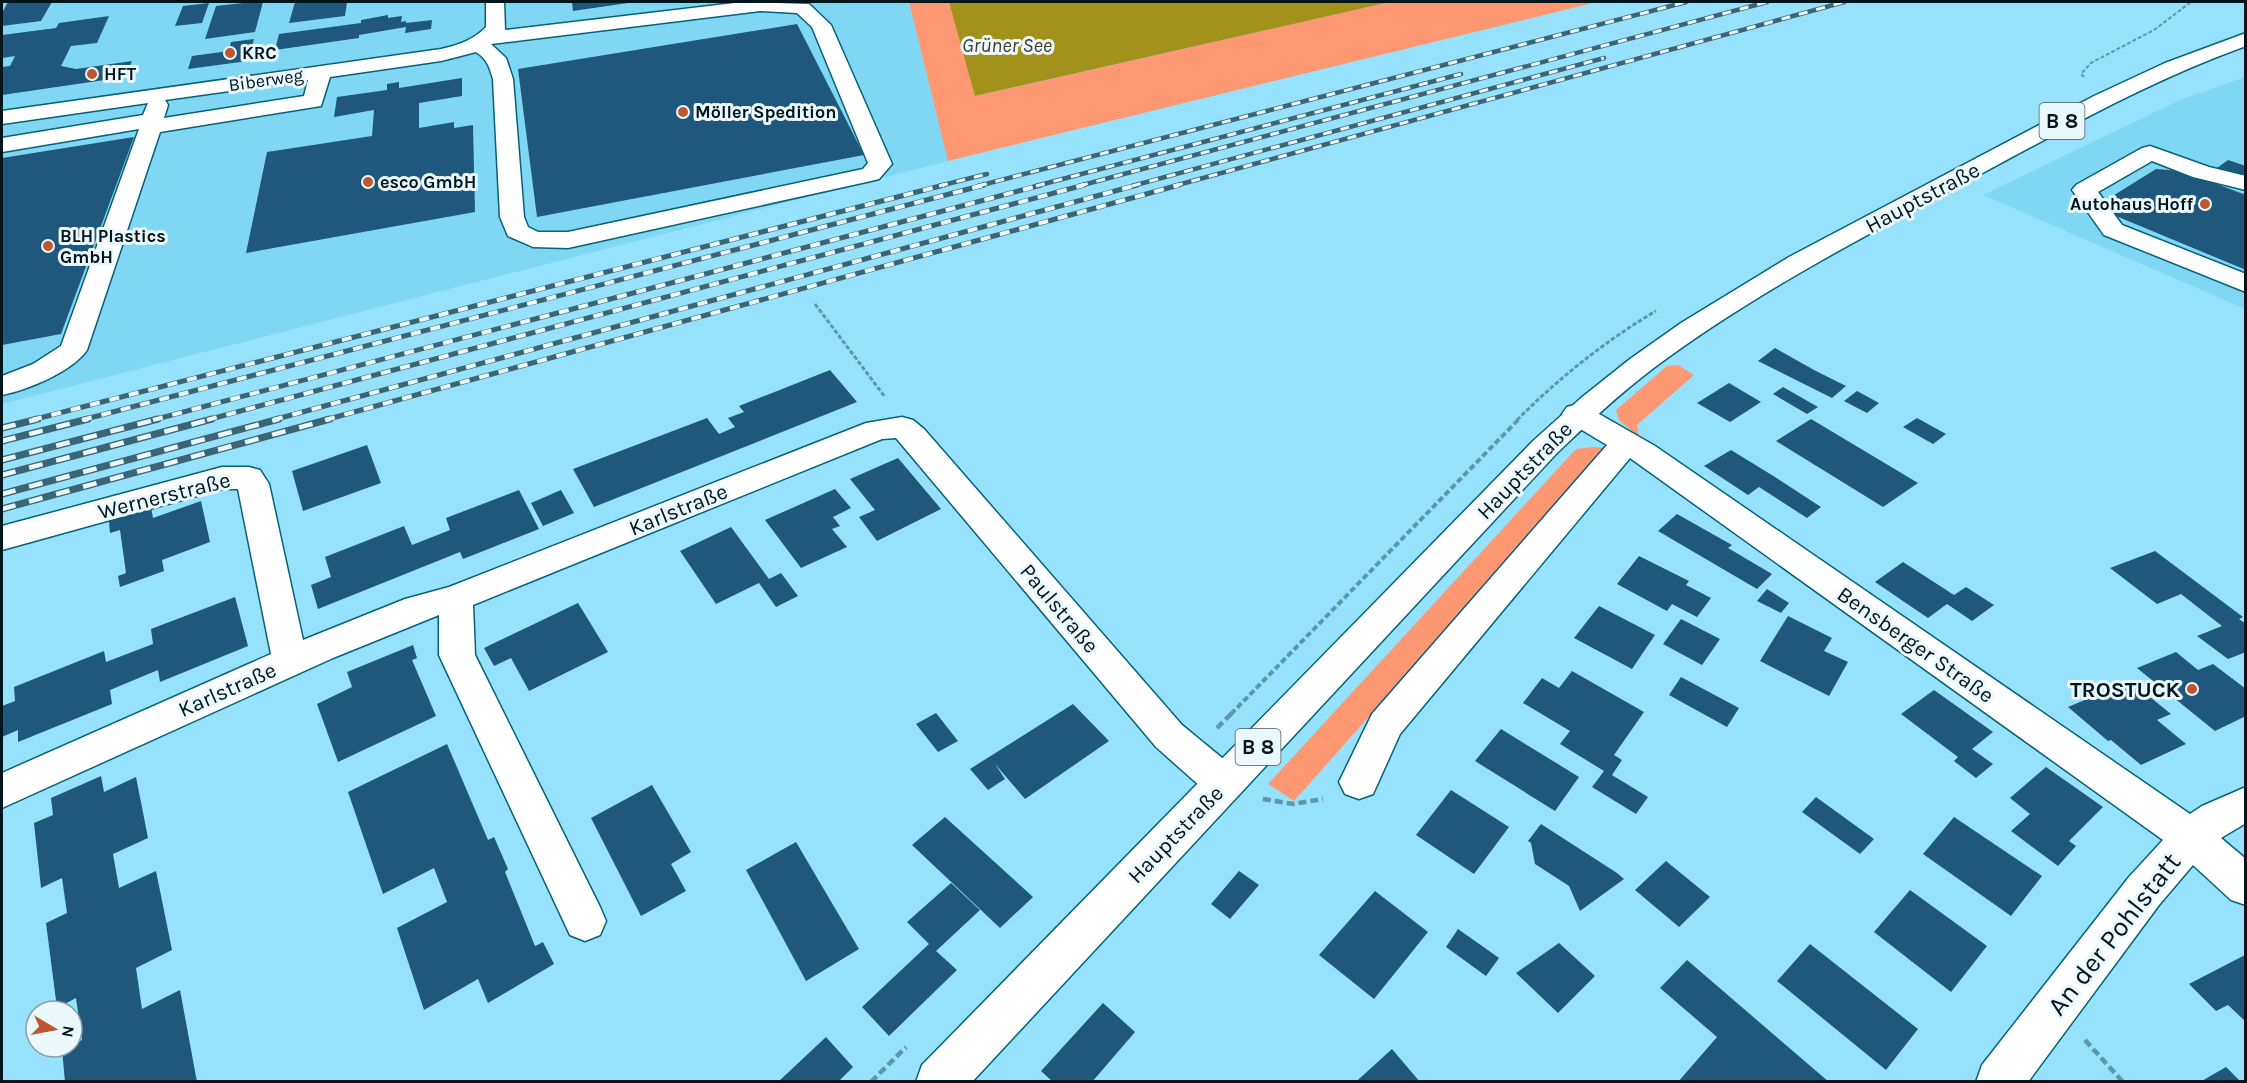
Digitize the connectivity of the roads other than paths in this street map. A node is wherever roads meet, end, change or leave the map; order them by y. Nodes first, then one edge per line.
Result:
1 (495, 2) edge
2 (2246, 39) edge
3 (484, 40) junction
4 (321, 72) junction
5 (160, 95) junction
6 (2, 117) edge
7 (152, 124) junction
8 (2, 144) edge
9 (2246, 183) edge
10 (2246, 284) edge
11 (2, 386) edge
12 (1577, 414) junction
13 (902, 427) joint
14 (1627, 442) junction
15 (2, 538) edge
16 (456, 598) junction
17 (290, 661) junction
18 (1359, 782) road end
19 (1224, 783) junction
20 (2, 791) edge
21 (2246, 804) edge
22 (2191, 837) junction
23 (2246, 886) edge
24 (585, 921) dead end
25 (939, 1082) edge
26 (2000, 1082) edge

1 - 3 street
2 - 12 street, Hauptstraße / B 8
3 - 3 street, Biberweg
3 - 4 street, Biberweg
4 - 5 street, Biberweg
4 - 7 street
5 - 6 street, Biberweg
5 - 7 street
7 - 8 street
7 - 11 street
9 - 10 street
12 - 14 street, Bensberger Straße
12 - 19 street, Hauptstraße / B 8
13 - 16 street, Karlstraße
13 - 19 street, Paulstraße
14 - 18 street
14 - 22 street, Bensberger Straße
15 - 17 street, Wernerstraße
16 - 17 street, Karlstraße
16 - 24 street
17 - 20 street, Karlstraße
19 - 25 street, Hauptstraße / B 8
21 - 22 street, An der Pohlstatt
22 - 23 street, Bensberger Straße
22 - 26 street, An der Pohlstatt

